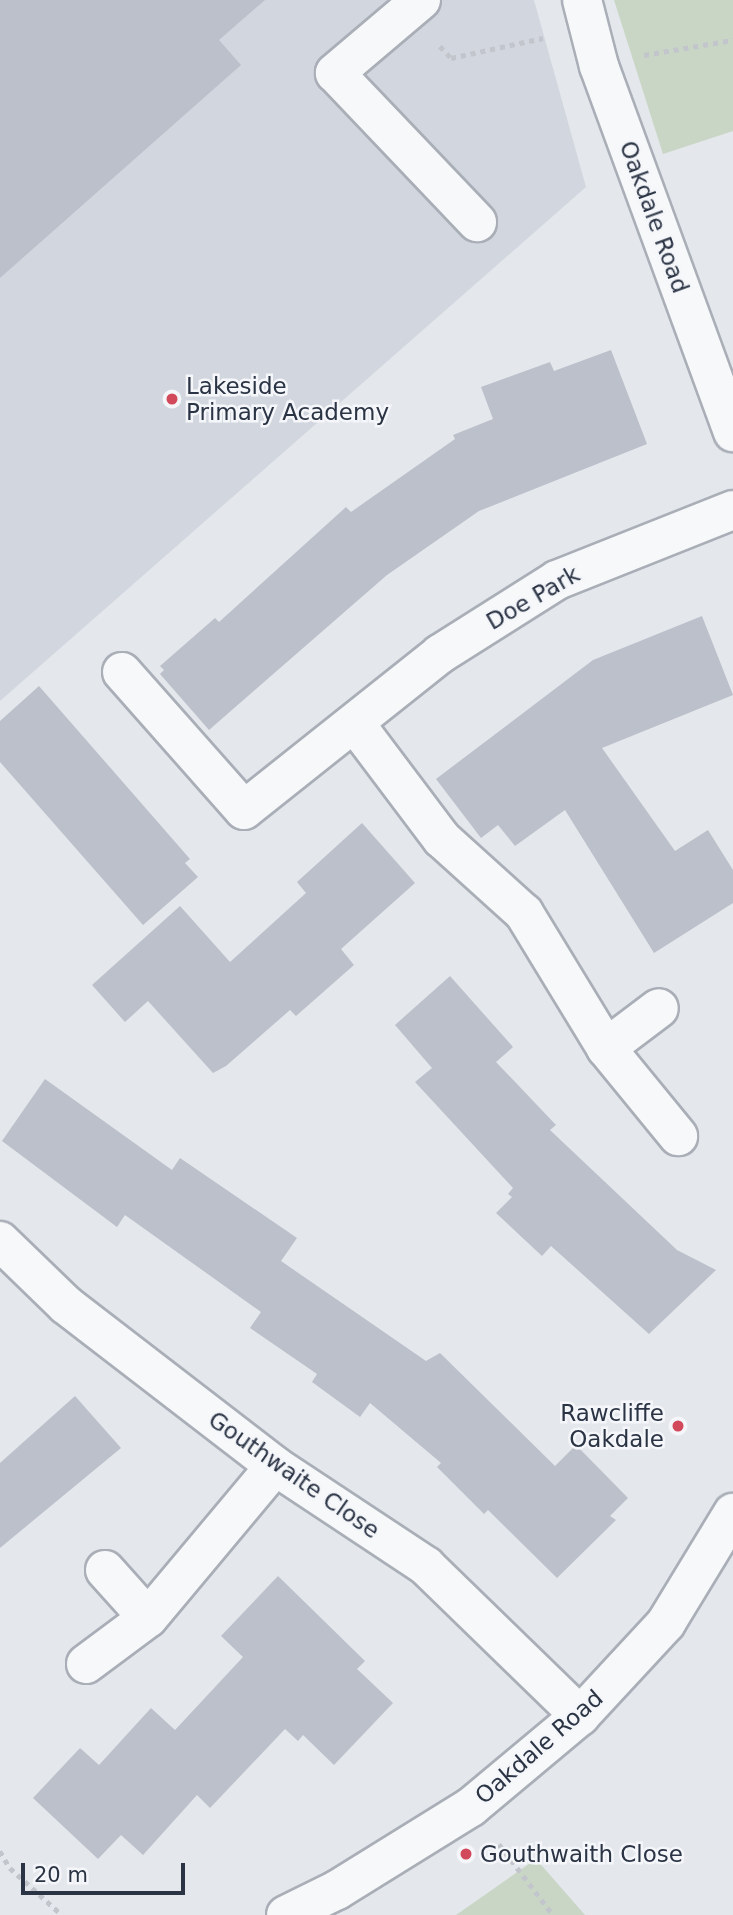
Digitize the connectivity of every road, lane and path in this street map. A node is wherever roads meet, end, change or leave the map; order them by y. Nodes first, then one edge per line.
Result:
1 (582, 0) edge
2 (414, 6) edge
3 (554, 35) dead end
4 (733, 40) edge
5 (599, 66) junction
6 (477, 222) dead end
7 (733, 432) edge
8 (733, 510) edge
9 (122, 672) dead end
10 (356, 725) junction
11 (659, 1008) dead end
12 (606, 1048) junction
13 (678, 1136) dead end
14 (0, 1241) edge
15 (275, 1466) junction
16 (733, 1513) edge
17 (105, 1570) dead end
18 (148, 1618) junction
19 (86, 1664) dead end
20 (580, 1716) junction
21 (471, 1807) junction
22 (0, 1850) edge
23 (62, 1915) edge
24 (286, 1915) edge
25 (552, 1915) edge

1 - 5 street, Oakdale Road
2 - 3 path
2 - 6 street
4 - 5 path
5 - 7 street, Oakdale Road
8 - 10 street, Doe Park
9 - 10 street, Doe Park
10 - 12 street
11 - 12 street
12 - 13 street
14 - 15 street, Gouthwaite Close
15 - 18 street
15 - 20 street, Gouthwaite Close
16 - 20 street, Oakdale Road
17 - 18 street
18 - 19 street
20 - 21 street, Oakdale Road
21 - 24 street, Oakdale Road
21 - 25 path
22 - 23 path

